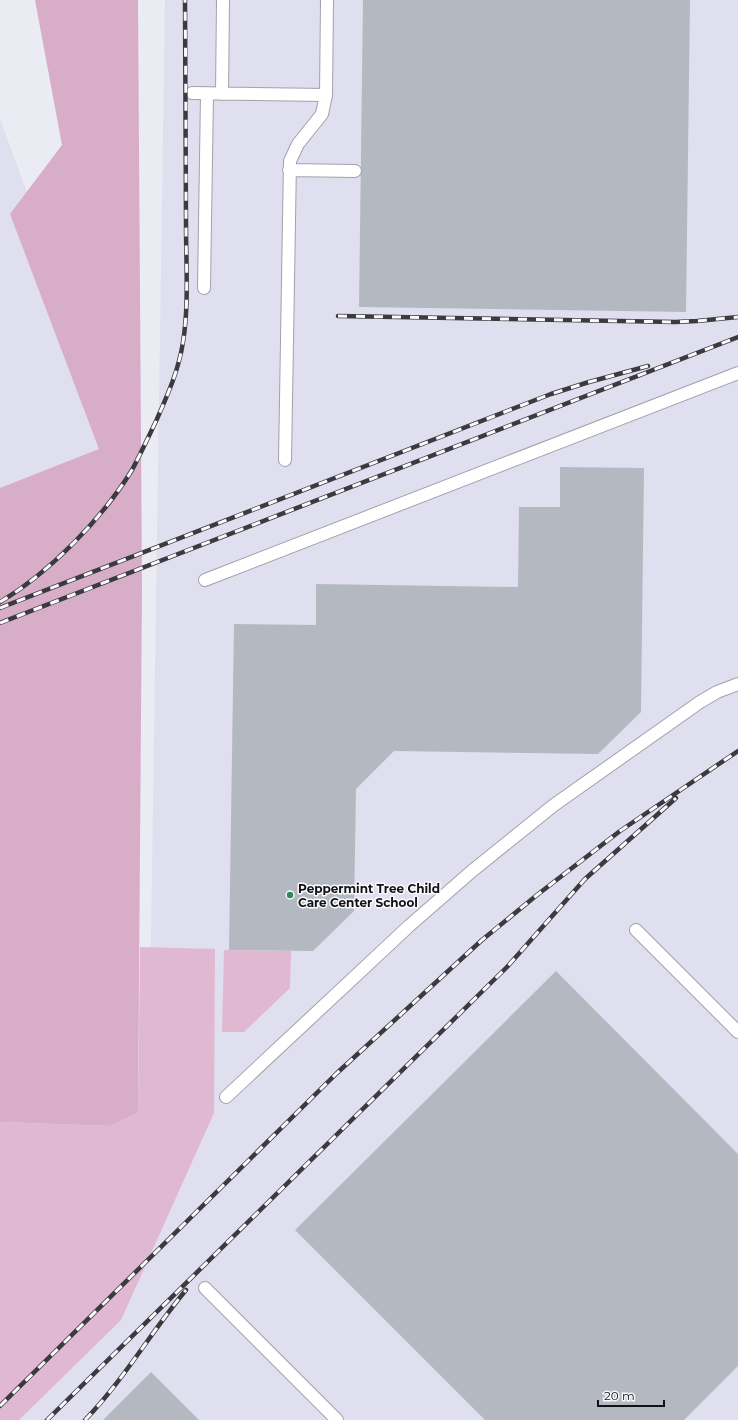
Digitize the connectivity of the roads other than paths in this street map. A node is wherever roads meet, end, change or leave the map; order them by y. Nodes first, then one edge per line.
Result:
1 (223, 0) edge
2 (327, 0) edge
3 (192, 94) dead end
4 (207, 94) junction
5 (222, 94) junction
6 (326, 95) junction
7 (289, 170) junction
8 (355, 171) dead end
9 (204, 288) dead end
10 (738, 373) edge
11 (285, 460) dead end
12 (205, 580) dead end
13 (738, 684) edge
14 (636, 930) dead end
15 (738, 1032) edge
16 (226, 1097) dead end
17 (205, 1288) dead end
18 (336, 1420) edge

1 - 5 lane
2 - 6 lane
3 - 4 lane
4 - 5 lane
4 - 9 lane
5 - 6 lane
6 - 7 lane
7 - 8 lane
7 - 11 lane
10 - 12 lane
13 - 16 lane
14 - 15 lane
17 - 18 lane

